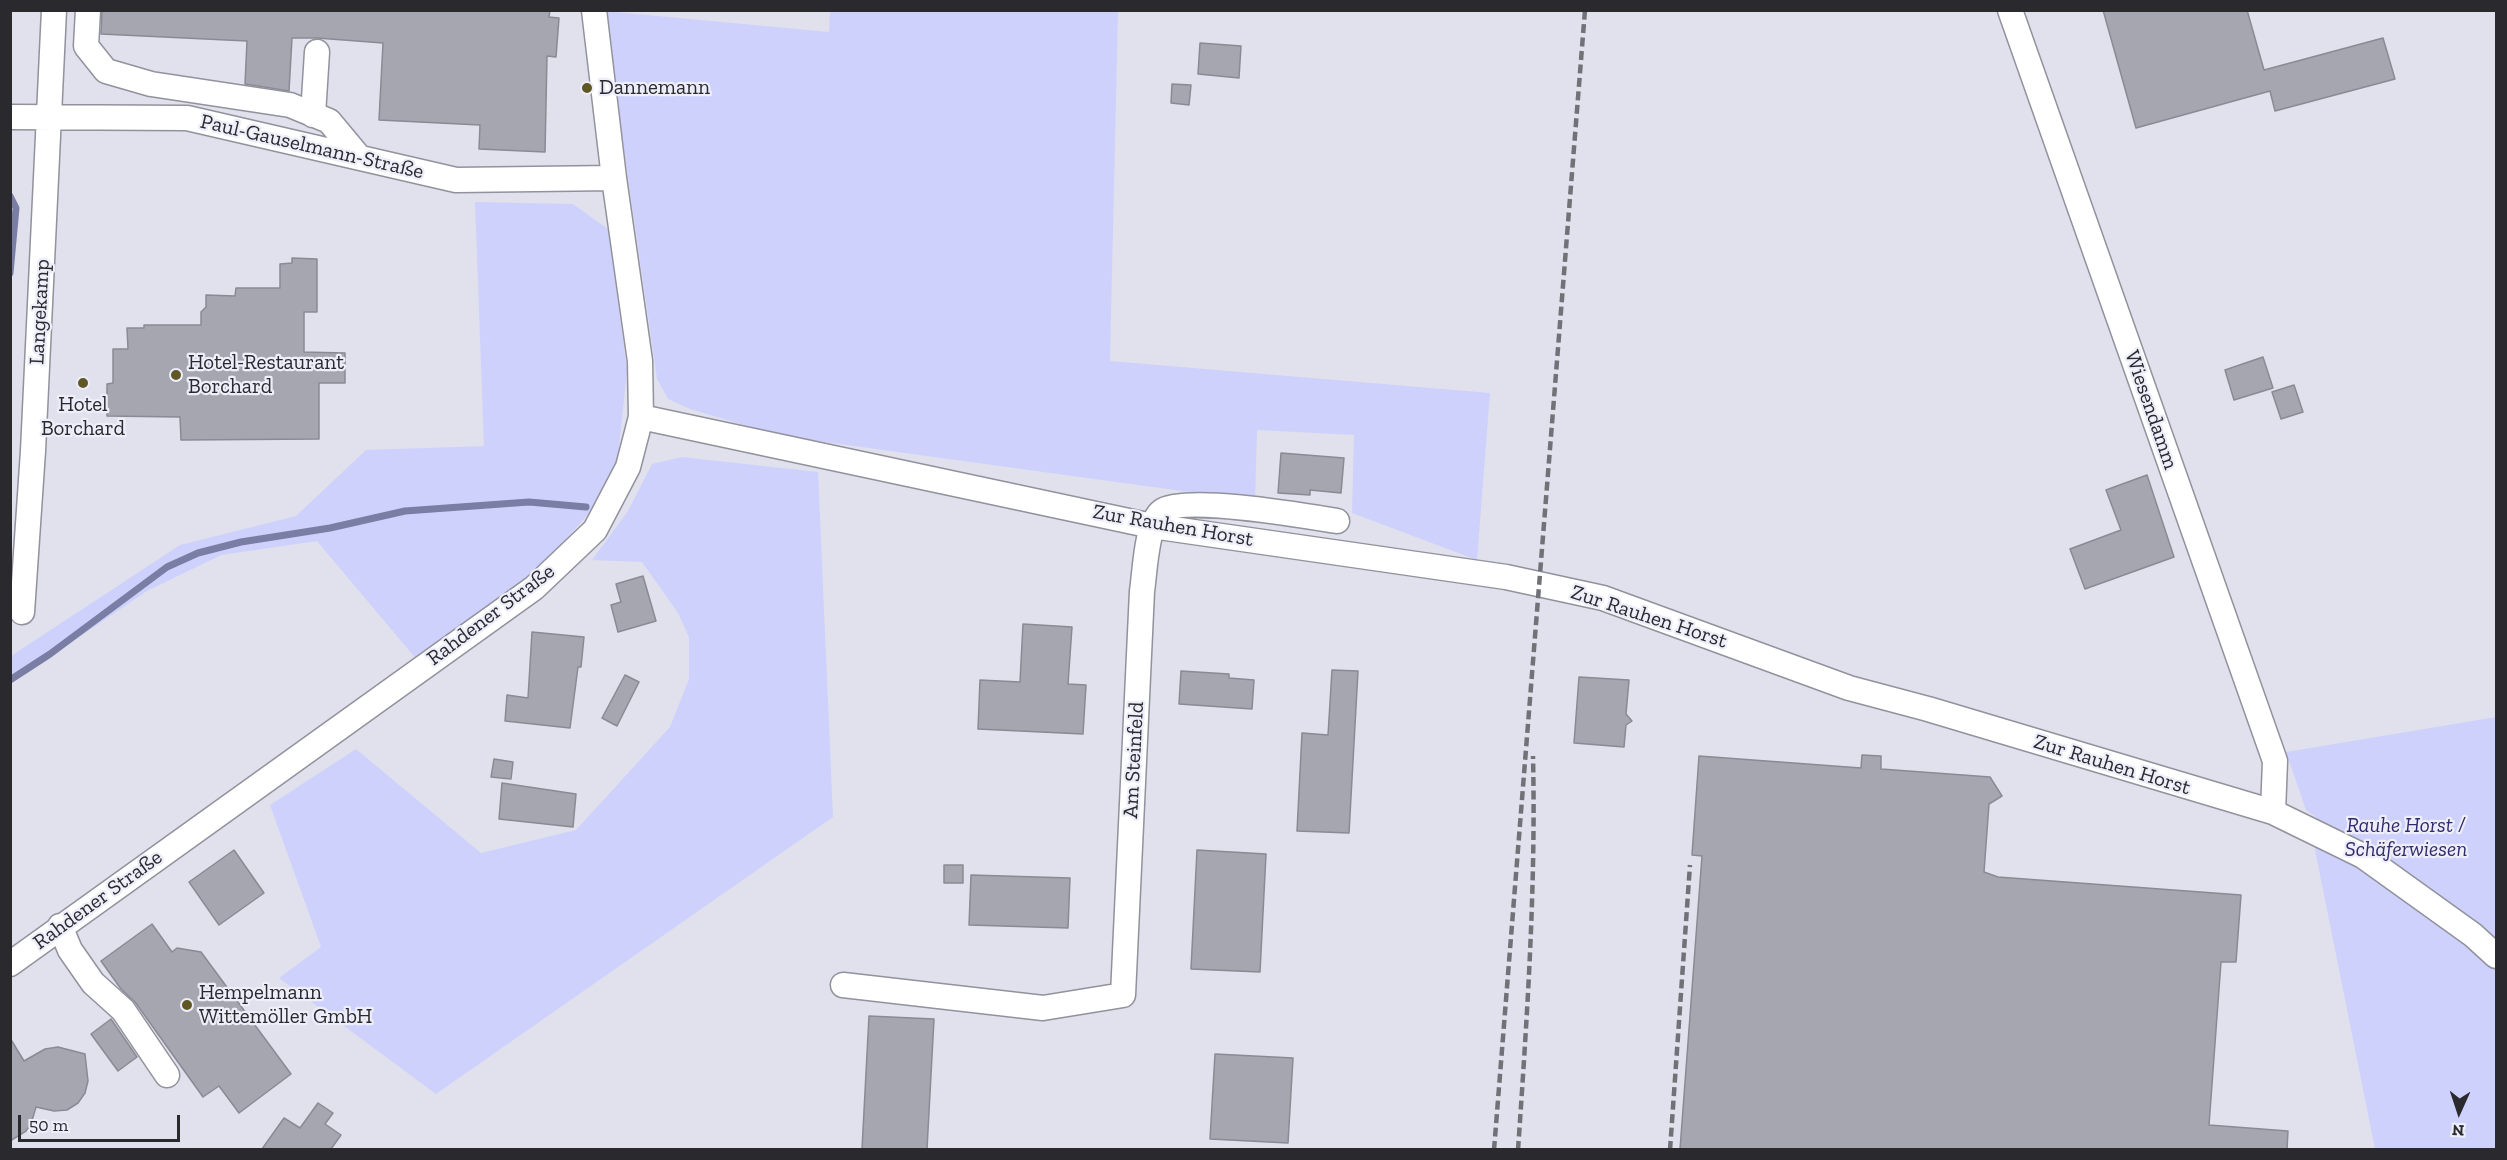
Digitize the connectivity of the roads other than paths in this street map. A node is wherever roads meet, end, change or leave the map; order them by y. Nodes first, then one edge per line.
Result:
1 (54, 10) edge
2 (88, 10) edge
3 (594, 10) edge
4 (2010, 10) edge
5 (316, 52) dead end
6 (313, 115) junction
7 (50, 116) junction
8 (10, 117) edge
9 (359, 157) junction
10 (614, 178) junction
11 (640, 417) junction
12 (1337, 521) dead end
13 (1152, 526) junction
14 (22, 612) dead end
15 (2273, 812) junction
16 (60, 926) junction
17 (2496, 956) edge
18 (10, 964) edge
19 (843, 985) dead end
20 (167, 1075) dead end

1 - 7 street, Langekamp
2 - 6 street
3 - 10 street, Rahdener Straße
4 - 15 street, Wiesendamm
5 - 6 street
6 - 9 street
7 - 8 street, Paul-Gauselmann-Straße
7 - 9 street, Paul-Gauselmann-Straße
7 - 14 street, Langekamp
9 - 10 street, Paul-Gauselmann-Straße
10 - 11 street, Rahdener Straße
11 - 13 street, Zur Rauhen Horst
11 - 16 street, Rahdener Straße
12 - 13 street
13 - 15 street, Zur Rauhen Horst
13 - 19 street, Am Steinfeld
15 - 17 street, Zur Rauhen Horst
16 - 18 street, Rahdener Straße
16 - 20 street

